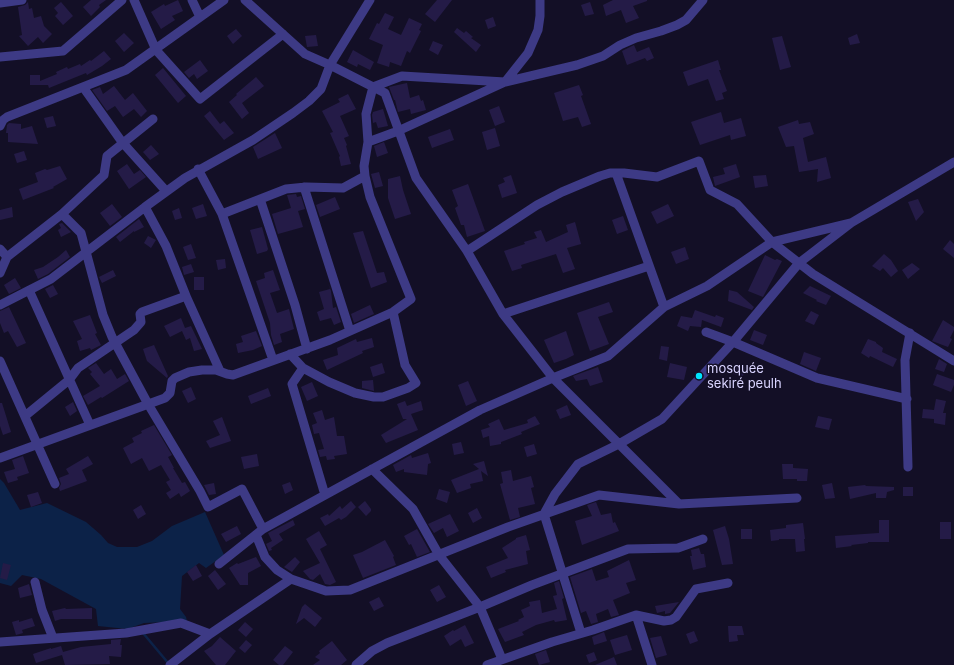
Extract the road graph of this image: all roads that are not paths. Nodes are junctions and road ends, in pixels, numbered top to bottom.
1 (22, 0) edge
2 (122, 0) edge
3 (134, 0) edge
4 (192, 0) edge
5 (224, 0) edge
6 (245, 0) edge
7 (370, 0) edge
8 (540, 0) edge
9 (703, 0) edge
10 (0, 3) edge
11 (200, 17) junction
12 (283, 34) junction
13 (156, 50) junction
14 (0, 57) edge
15 (330, 65) junction
16 (505, 82) junction
17 (83, 87) junction
18 (373, 87) junction
19 (153, 119) dead end
20 (0, 126) edge
21 (398, 131) junction
22 (122, 142) junction
23 (368, 142) junction
24 (954, 162) edge
25 (198, 169) junction
26 (616, 173) junction
27 (365, 176) junction
28 (304, 187) junction
29 (166, 191) junction
30 (260, 199) junction
31 (144, 207) junction
32 (62, 214) junction
33 (222, 214) junction
34 (852, 223) junction
35 (772, 242) junction
36 (0, 249) edge
37 (467, 251) junction
38 (86, 253) junction
39 (7, 257) junction
40 (799, 263) junction
41 (649, 266) junction
42 (0, 273) edge
43 (28, 290) junction
44 (186, 296) junction
45 (0, 305) edge
46 (664, 307) junction
47 (393, 312) junction
48 (504, 314) junction
49 (350, 331) junction
50 (706, 332) dead end
51 (910, 333) junction
52 (733, 342) junction
53 (115, 343) junction
54 (307, 348) junction
55 (290, 354) junction
56 (273, 360) junction
57 (954, 360) edge
58 (0, 361) edge
59 (303, 368) junction
60 (220, 371) junction
61 (553, 378) junction
62 (69, 380) junction
63 (907, 399) junction
64 (148, 404) junction
65 (25, 416) junction
66 (90, 425) junction
67 (38, 444) junction
68 (619, 444) junction
69 (0, 458) edge
70 (908, 467) dead end
71 (372, 469) junction
72 (55, 484) dead end
73 (325, 495) junction
74 (797, 498) dead end
75 (679, 504) junction
76 (544, 514) junction
77 (259, 532) junction
78 (703, 539) dead end
79 (440, 555) junction
80 (219, 564) dead end
81 (563, 574) junction
82 (292, 579) junction
83 (35, 582) dead end
84 (728, 583) dead end
85 (480, 607) junction
86 (636, 615) junction
87 (582, 633) junction
88 (210, 634) junction
89 (53, 638) junction
90 (0, 642) edge
91 (508, 661) edge
92 (170, 665) edge
93 (356, 665) edge
94 (487, 665) edge
95 (652, 665) edge

1 - 10 street
2 - 14 street
3 - 13 street
4 - 11 street
5 - 11 street
6 - 12 street
7 - 15 street
8 - 16 street
9 - 16 street
11 - 13 street
12 - 13 street
12 - 15 street
13 - 17 street
15 - 18 street
15 - 25 street
16 - 18 street
16 - 21 street
17 - 20 street
17 - 22 street
18 - 21 street
18 - 23 street
19 - 22 street
21 - 23 street
21 - 37 street
22 - 29 street
22 - 32 street
23 - 27 street
24 - 34 street
25 - 29 street
25 - 33 street
26 - 35 street
26 - 37 street
26 - 41 street
27 - 28 street
27 - 47 street
28 - 30 street
28 - 49 street
29 - 31 street
30 - 33 street
30 - 54 street
31 - 38 street
31 - 44 street
32 - 38 street
32 - 39 street
33 - 56 street
34 - 35 street
34 - 40 street
35 - 40 street
35 - 46 street
36 - 39 street
37 - 48 street
38 - 43 street
38 - 53 street
39 - 42 street
40 - 51 street
40 - 52 street
41 - 46 street
41 - 48 street
43 - 45 street
43 - 62 street
44 - 53 street
44 - 60 street
46 - 61 street
47 - 49 street
47 - 59 street
48 - 61 street
49 - 54 street
50 - 52 street
51 - 57 street
51 - 63 street
52 - 63 street
52 - 68 street
53 - 62 street
53 - 64 street
54 - 55 street
55 - 56 street
55 - 59 street
56 - 60 street
58 - 65 street
59 - 73 street
60 - 64 street
61 - 68 street
61 - 71 street
62 - 65 street
62 - 66 street
63 - 70 street
64 - 66 street
64 - 77 street
65 - 67 street
66 - 67 street
67 - 69 street
67 - 72 street
68 - 75 street
68 - 76 street
71 - 73 street
71 - 79 street
73 - 77 street
74 - 75 street
75 - 76 street
76 - 79 street
76 - 81 street
77 - 80 street
77 - 82 street
78 - 81 street
79 - 82 street
79 - 85 street
81 - 85 street
81 - 87 street
82 - 88 street
83 - 89 street
84 - 86 street
85 - 91 street
85 - 93 street
86 - 87 street
86 - 95 street
87 - 91 street
88 - 89 street
88 - 92 street
89 - 90 street
91 - 94 street

